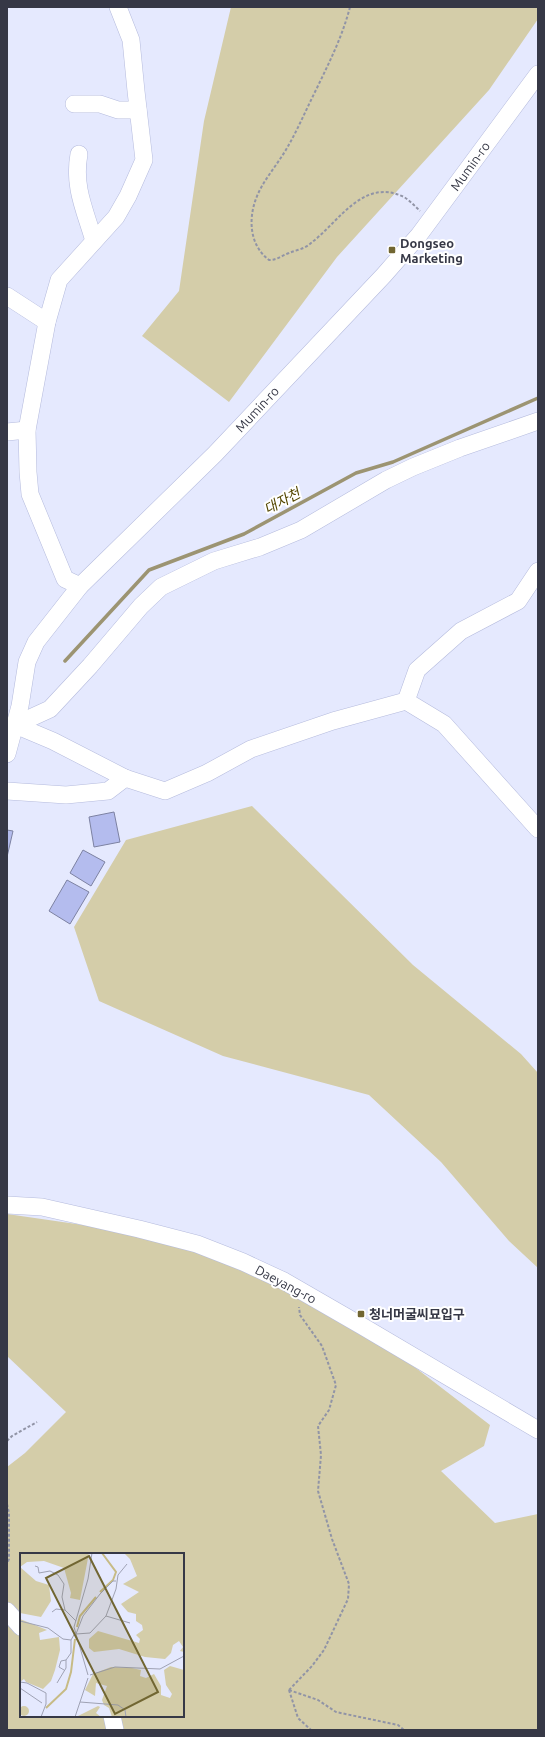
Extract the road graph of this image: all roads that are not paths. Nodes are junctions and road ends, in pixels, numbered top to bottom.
1 (118, 7) edge
2 (538, 74) edge
3 (74, 104) dead end
4 (138, 110) junction
5 (79, 154) dead end
6 (94, 241) junction
7 (7, 296) edge
8 (47, 322) junction
9 (538, 421) edge
10 (27, 430) junction
11 (7, 432) edge
12 (538, 571) edge
13 (80, 586) junction
14 (406, 701) junction
15 (14, 714) edge
16 (7, 754) edge
17 (125, 778) junction
18 (7, 791) edge
19 (538, 829) edge
20 (7, 1205) edge
21 (538, 1430) edge
22 (7, 1611) edge
23 (20, 1626) edge
24 (112, 1717) edge
25 (116, 1730) edge

1 - 4 street
2 - 13 street, Mumin-ro
3 - 4 street
4 - 6 street
5 - 6 street
6 - 8 street
7 - 8 street
8 - 10 street
9 - 15 street
10 - 11 street
10 - 13 street
12 - 14 street
13 - 15 street, Mumin-ro
14 - 17 street
14 - 19 street
15 - 16 street, Mumin-ro
15 - 17 street
17 - 18 street
20 - 21 street, Daeyang-ro
22 - 23 street
24 - 25 street

